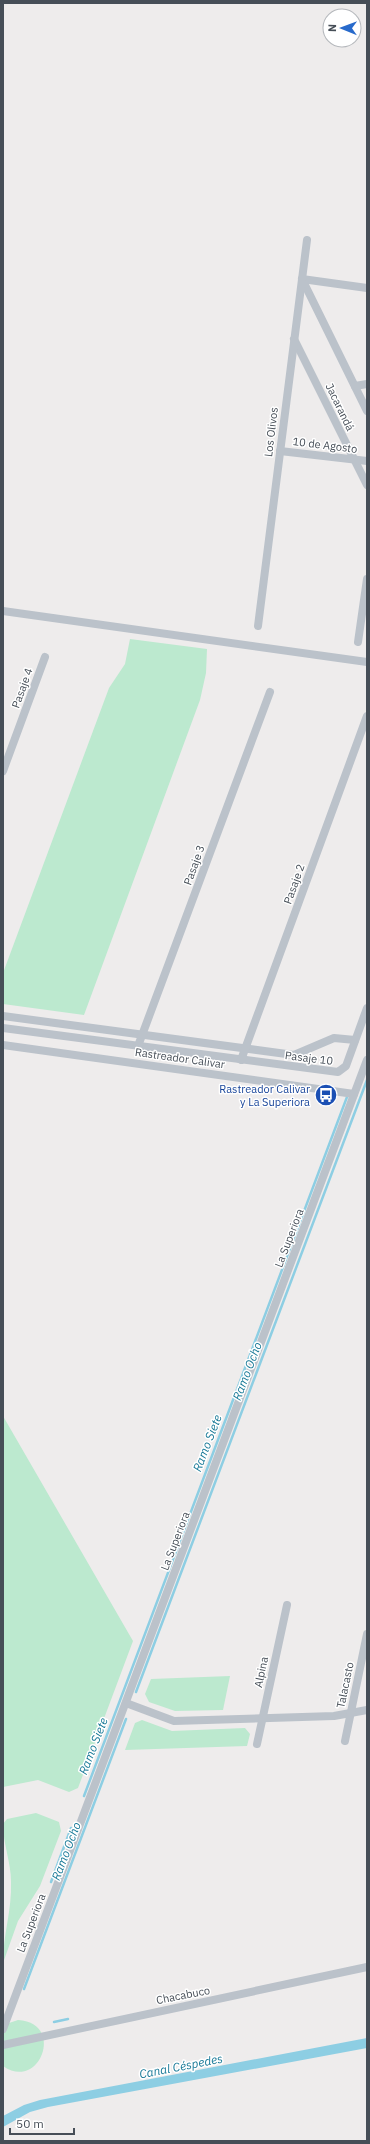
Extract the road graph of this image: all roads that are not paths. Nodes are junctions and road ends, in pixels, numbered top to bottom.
1 (307, 240) dead end
2 (302, 279) junction
3 (367, 288) edge
4 (294, 338) junction
5 (367, 384) edge
6 (355, 386) junction
7 (367, 411) edge
8 (280, 451) junction
9 (354, 460) junction
10 (367, 461) edge
11 (367, 485) edge
12 (367, 579) edge
13 (366, 594) edge
14 (3, 611) edge
15 (258, 626) dead end
16 (358, 642) dead end
17 (45, 657) dead end
18 (367, 662) edge
19 (270, 692) dead end
20 (367, 716) edge
21 (3, 771) edge
22 (367, 1008) edge
23 (3, 1016) edge
24 (3, 1028) edge
25 (142, 1034) junction
26 (355, 1040) junction
27 (3, 1045) edge
28 (138, 1046) junction
29 (244, 1049) junction
30 (241, 1060) junction
31 (367, 1060) edge
32 (354, 1094) junction
33 (287, 1605) dead end
34 (367, 1634) edge
35 (126, 1703) junction
36 (367, 1710) edge
37 (350, 1713) junction
38 (263, 1718) junction
39 (345, 1741) dead end
40 (257, 1744) dead end
41 (367, 1967) edge
42 (3, 2029) edge
43 (3, 2045) edge

1 - 2 street, Los Olivos
2 - 3 street
2 - 4 street, Los Olivos
2 - 6 street, Jacarandá
4 - 8 street, Los Olivos
4 - 9 street, Jacarandá
5 - 6 street
6 - 7 street, Jacarandá
8 - 9 street, 10 de Agosto
8 - 15 street, Los Olivos
9 - 10 street, 10 de Agosto
9 - 11 street, Jacarandá
12 - 13 street
13 - 16 street
14 - 18 street
17 - 21 street, Pasaje 4
19 - 25 street, Pasaje 3
20 - 29 street, Pasaje 2
22 - 26 street
23 - 25 street, Pasaje 10
24 - 28 street, Pasaje 10
25 - 28 street, Pasaje 3
25 - 29 street, Pasaje 10
26 - 29 street, Pasaje 10
26 - 30 street, Pasaje 10
27 - 32 street, Rastreador Calivar
28 - 30 street, Pasaje 10
29 - 30 street, Pasaje 2
31 - 32 street, La Superiora
32 - 35 street, La Superiora
33 - 38 street, Alpina
34 - 37 street, Talacasto
35 - 38 street
35 - 42 street, La Superiora
36 - 37 street
37 - 38 street
37 - 39 street, Talacasto
38 - 40 street, Alpina
41 - 43 street, Chacabuco

